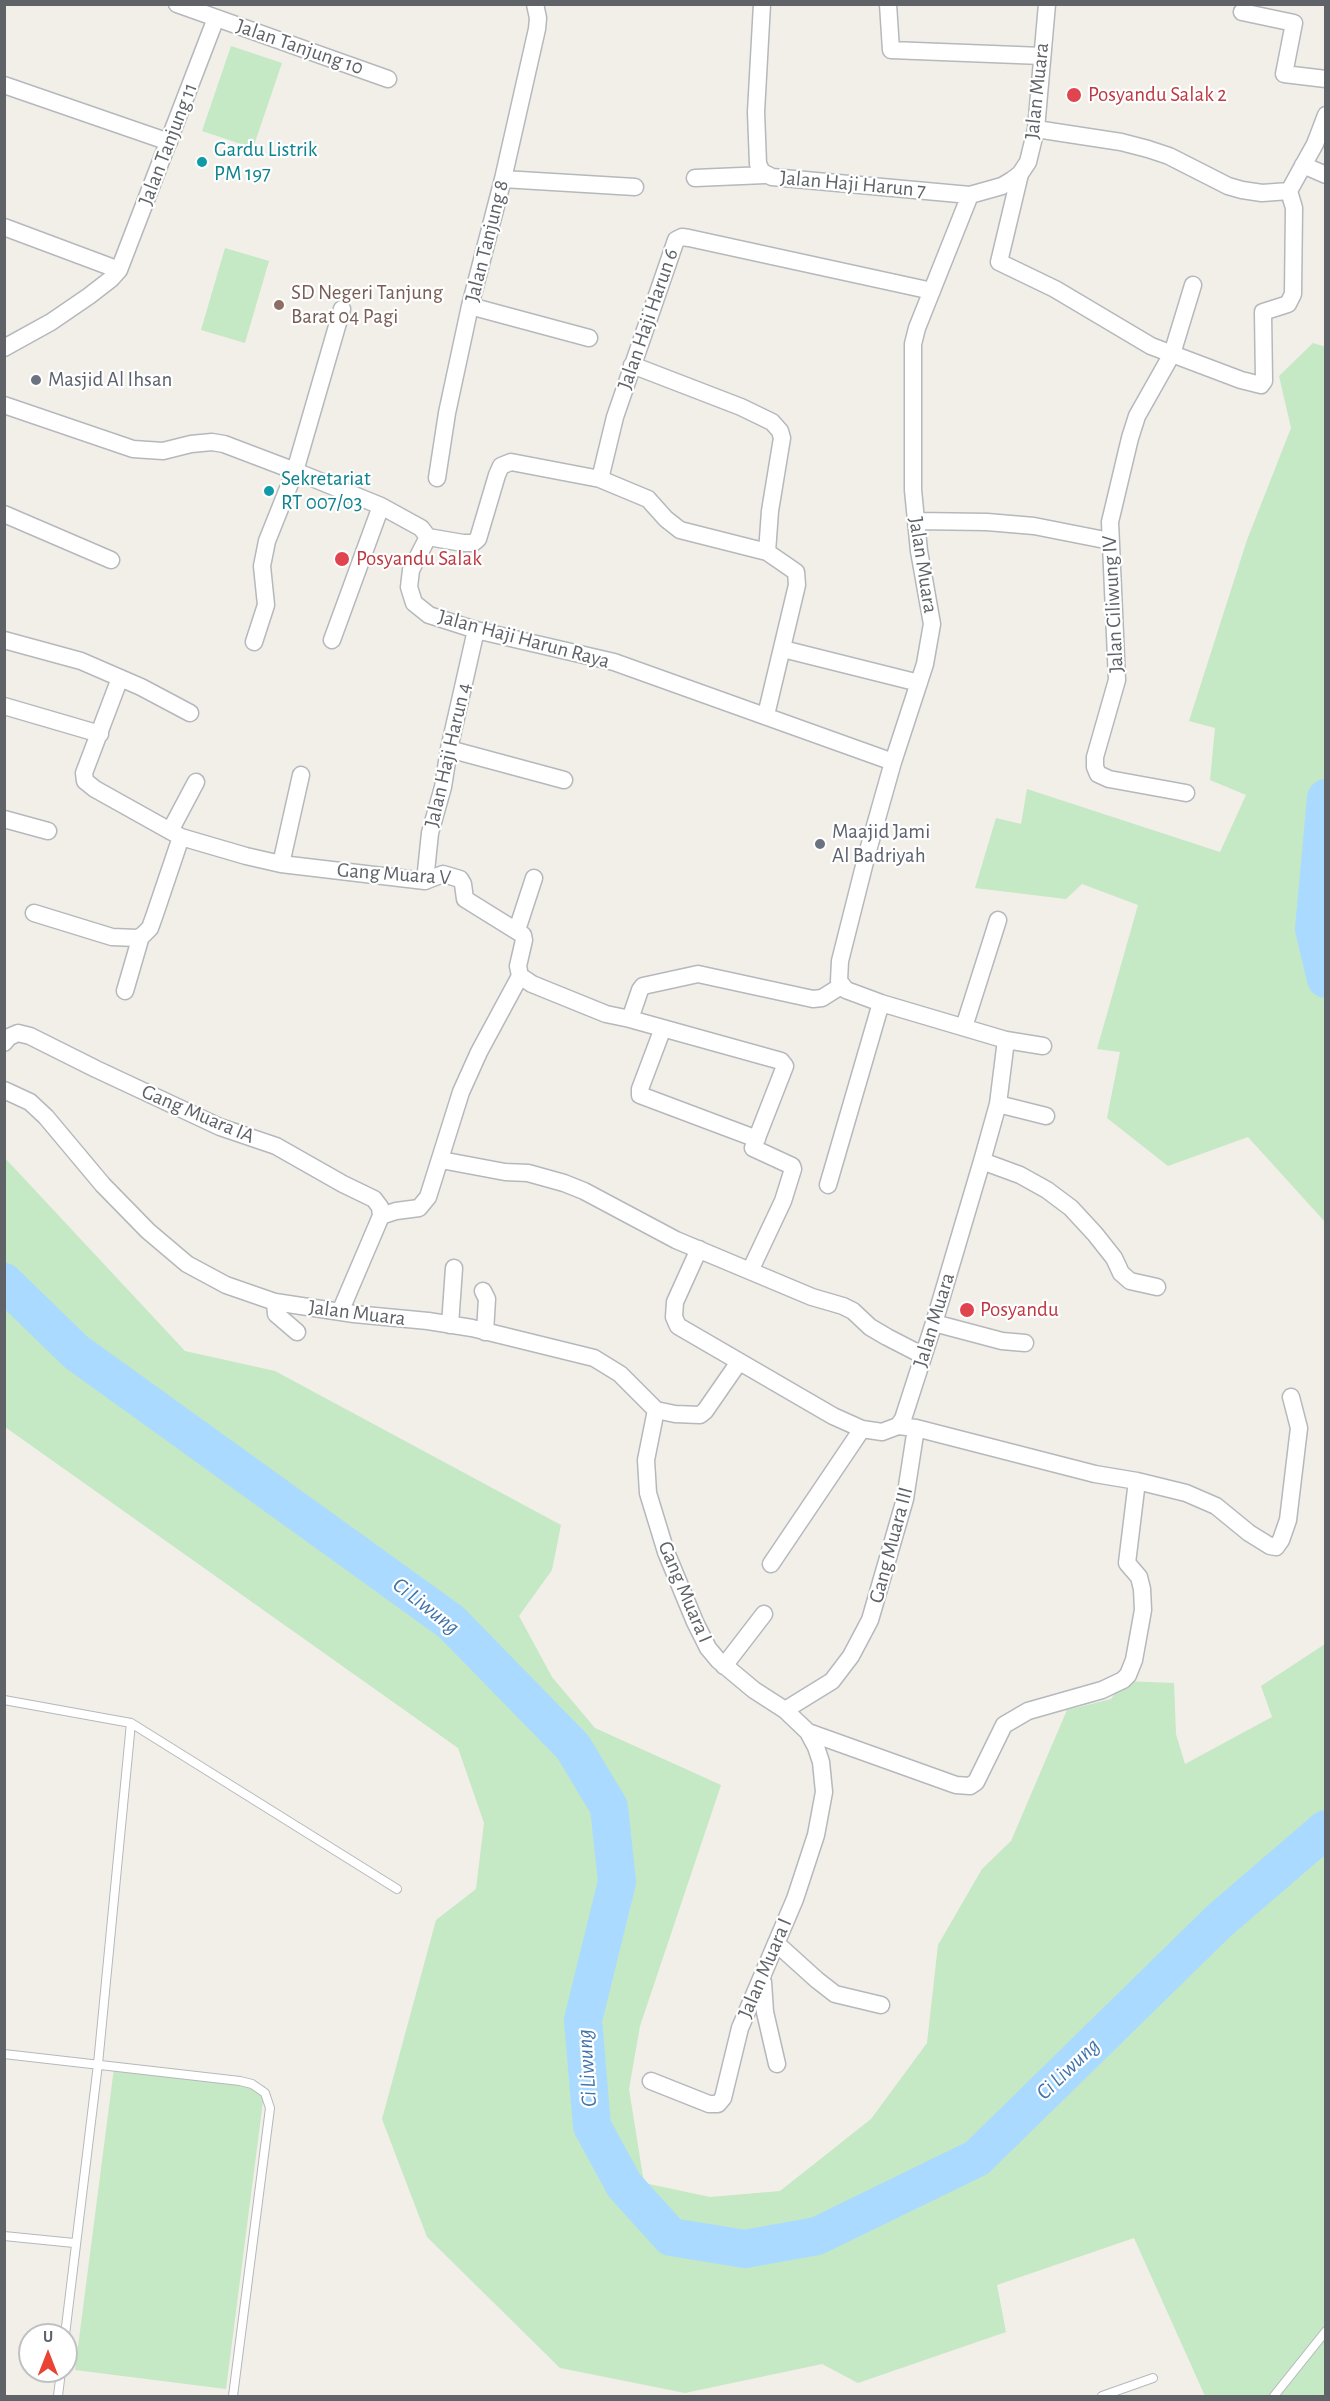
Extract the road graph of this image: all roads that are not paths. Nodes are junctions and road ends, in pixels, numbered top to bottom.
1 (177, 4) edge
2 (535, 4) edge
3 (762, 4) edge
4 (888, 4) edge
5 (1047, 4) edge
6 (1242, 12) dead end
7 (216, 18) junction
8 (1042, 56) junction
9 (388, 79) dead end
10 (1326, 79) edge
11 (4, 85) edge
12 (1326, 115) edge
13 (1035, 129) junction
14 (169, 142) junction
15 (1303, 165) junction
16 (1020, 174) junction
17 (765, 175) junction
18 (1326, 175) edge
19 (695, 178) dead end
20 (503, 179) junction
21 (634, 187) dead end
22 (1289, 190) junction
23 (970, 195) junction
24 (4, 227) edge
25 (118, 270) junction
26 (1193, 285) dead end
27 (932, 291) junction
28 (470, 306) junction
29 (342, 309) dead end
30 (589, 338) dead end
31 (4, 348) edge
32 (1172, 354) junction
33 (632, 365) junction
34 (4, 405) edge
35 (295, 471) junction
36 (437, 478) dead end
37 (600, 479) junction
38 (381, 506) junction
39 (4, 514) edge
40 (916, 521) junction
41 (428, 537) junction
42 (1110, 541) junction
43 (767, 552) junction
44 (111, 560) dead end
45 (476, 630) junction
46 (4, 640) edge
47 (332, 640) dead end
48 (255, 642) dead end
49 (783, 649) junction
50 (120, 678) junction
51 (919, 683) junction
52 (4, 706) edge
53 (190, 713) dead end
54 (766, 715) junction
55 (100, 734) junction
56 (449, 749) junction
57 (893, 762) junction
58 (301, 775) dead end
59 (564, 780) dead end
60 (196, 782) dead end
61 (1186, 793) dead end
62 (4, 819) edge
63 (48, 831) dead end
64 (175, 834) junction
65 (280, 864) junction
66 (534, 878) dead end
67 (424, 881) junction
68 (34, 914) dead end
69 (998, 920) dead end
70 (517, 930) junction
71 (141, 936) junction
72 (520, 976) junction
73 (841, 986) junction
74 (125, 991) dead end
75 (881, 1004) junction
76 (630, 1019) junction
77 (963, 1027) junction
78 (663, 1028) junction
79 (1006, 1040) junction
80 (4, 1043) edge
81 (1043, 1046) dead end
82 (4, 1089) edge
83 (998, 1104) junction
84 (1046, 1116) dead end
85 (757, 1139) junction
86 (441, 1160) junction
87 (982, 1161) junction
88 (828, 1185) dead end
89 (381, 1216) junction
90 (699, 1249) junction
91 (454, 1268) dead end
92 (750, 1271) junction
93 (1157, 1287) dead end
94 (483, 1290) dead end
95 (275, 1302) junction
96 (340, 1312) junction
97 (934, 1323) junction
98 (450, 1325) junction
99 (297, 1332) dead end
100 (485, 1332) junction
101 (1025, 1343) dead end
102 (922, 1355) junction
103 (739, 1362) junction
104 (1291, 1397) dead end
105 (656, 1410) junction
106 (898, 1426) junction
107 (916, 1428) junction
108 (862, 1429) junction
109 (1137, 1481) junction
110 (771, 1564) dead end
111 (764, 1614) dead end
112 (724, 1665) junction
113 (4, 1700) edge
114 (785, 1710) junction
115 (131, 1723) junction
116 (808, 1732) junction
117 (821, 1762) joint
118 (397, 1889) dead end
119 (776, 1943) junction
120 (764, 1972) junction
121 (881, 2006) dead end
122 (4, 2054) edge
123 (98, 2064) junction
124 (777, 2064) dead end
125 (651, 2081) dead end
126 (4, 2236) edge
127 (74, 2243) junction
128 (65, 2323) edge
129 (1326, 2331) edge
130 (1153, 2378) dead end
131 (233, 2397) edge
132 (1102, 2397) edge
133 (1274, 2397) edge

1 - 7 street, Jalan Tanjung 10
2 - 20 street, Jalan Tanjung 8
3 - 17 street, Jalan Haji Harun 7
4 - 8 street
5 - 8 street, Jalan Muara
6 - 10 street
7 - 9 street, Jalan Tanjung 10
7 - 14 street, Jalan Tanjung 11
8 - 13 street, Jalan Muara
11 - 14 street
12 - 15 street
13 - 16 street, Jalan Muara
13 - 22 street
14 - 25 street, Jalan Tanjung 11
15 - 18 street
15 - 22 street
16 - 23 street
16 - 32 street, Jalan Muara
17 - 19 street
17 - 23 street, Jalan Haji Harun 7
20 - 21 street
20 - 28 street, Jalan Tanjung 8
22 - 32 street
23 - 27 street, Jalan Muara
24 - 25 street
25 - 31 street
26 - 32 street, Jalan Ciliwung IV
27 - 33 street, Jalan Haji Harun 6
27 - 40 street, Jalan Muara
28 - 30 street
28 - 36 street, Jalan Tanjung 8
29 - 35 street
32 - 42 street, Jalan Ciliwung IV
33 - 37 street, Jalan Haji Harun 6
33 - 43 street
34 - 35 street
35 - 38 street
35 - 48 street
37 - 41 street
37 - 43 street
38 - 41 street
38 - 47 street
39 - 44 street
40 - 42 street
40 - 51 street, Jalan Muara
41 - 45 street, Jalan Haji Harun Raya
42 - 61 street, Jalan Ciliwung IV
43 - 49 street
45 - 54 street, Jalan Haji Harun Raya
45 - 56 street, Jalan Haji Harun 4
46 - 50 street
49 - 51 street
49 - 54 street
50 - 53 street
50 - 55 street, Gang Muara V
51 - 57 street, Jalan Muara
52 - 55 street
54 - 57 street, Jalan Haji Harun Raya
55 - 64 street, Gang Muara V
56 - 59 street
56 - 67 street, Jalan Haji Harun 4
57 - 73 street, Jalan Muara
58 - 65 street
60 - 64 street
62 - 63 street
64 - 65 street, Gang Muara V
64 - 71 street
65 - 67 street, Gang Muara V
66 - 70 street
67 - 70 street, Gang Muara V
68 - 71 street
69 - 77 street
70 - 72 street
71 - 74 street
72 - 76 street
72 - 86 street
73 - 75 street
73 - 76 street
75 - 77 street
75 - 88 street
76 - 78 street
77 - 79 street
78 - 85 street
78 - 85 street
79 - 81 street
79 - 83 street, Jalan Muara
80 - 89 street, Gang Muara IA
82 - 95 street, Jalan Muara
83 - 84 street
83 - 87 street, Jalan Muara
85 - 92 street
86 - 89 street
86 - 90 street
87 - 93 street
87 - 97 street, Jalan Muara
89 - 96 street
90 - 92 street
90 - 103 street
91 - 98 street
92 - 102 street
94 - 100 street
95 - 96 street, Jalan Muara
95 - 99 street
96 - 98 street, Jalan Muara
97 - 101 street
97 - 102 street, Jalan Muara
98 - 100 street, Jalan Muara
100 - 105 street, Jalan Muara
102 - 106 street, Jalan Muara
103 - 105 street
103 - 108 street
104 - 109 street
105 - 112 street, Gang Muara I
106 - 107 street
106 - 108 street
107 - 109 street
107 - 114 street, Gang Muara III
108 - 110 street
109 - 116 street
111 - 112 street
112 - 114 street, Gang Muara I
113 - 115 lane
114 - 116 street, Gang Muara I
115 - 118 lane
115 - 123 lane
116 - 117 street, Gang Muara I
117 - 119 street, Jalan Muara I
119 - 120 street, Jalan Muara I
119 - 121 street
120 - 124 street
120 - 125 street, Jalan Muara I
122 - 123 lane
123 - 127 lane
123 - 131 lane
126 - 127 lane
127 - 128 lane
129 - 133 lane
130 - 132 lane

